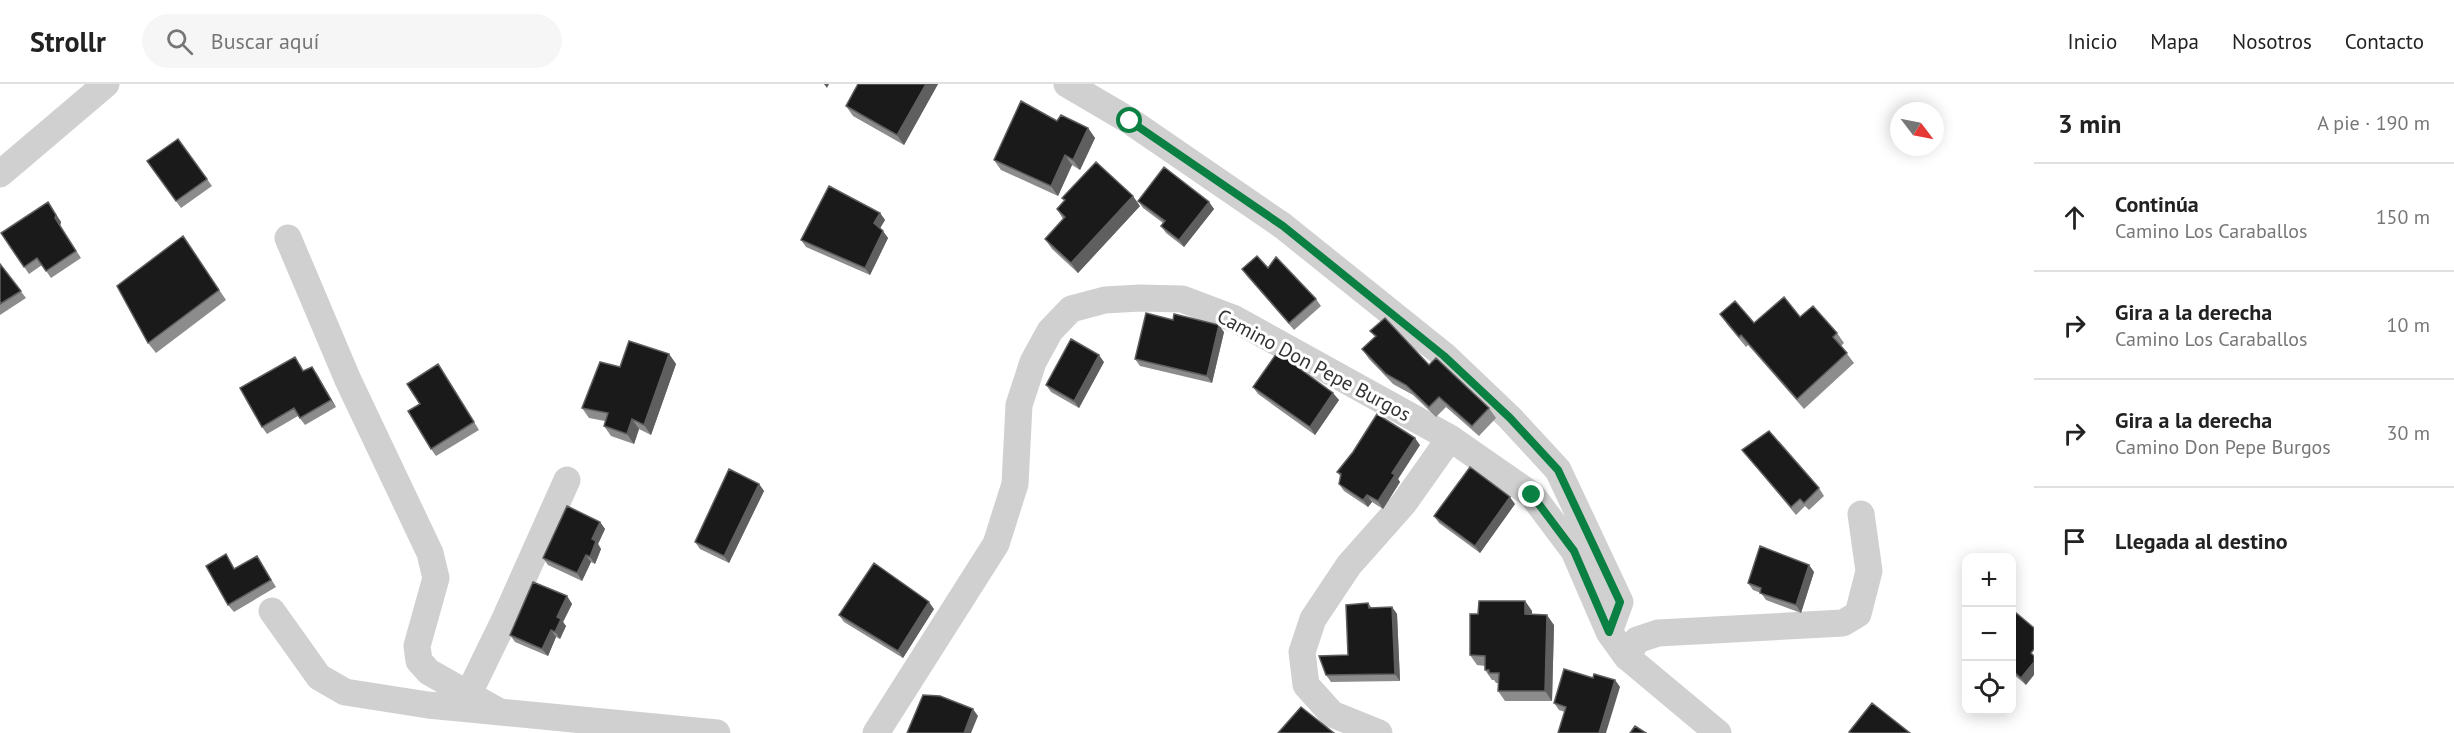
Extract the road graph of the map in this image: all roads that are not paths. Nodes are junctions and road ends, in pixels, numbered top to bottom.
1 (106, 84) edge
2 (1067, 84) edge
3 (0, 174) edge
4 (288, 238) dead end
5 (1450, 438) junction
6 (567, 480) dead end
7 (1861, 514) dead end
8 (272, 611) dead end
9 (1609, 632) junction
10 (1627, 657) junction
11 (468, 695) junction
12 (498, 711) junction
13 (717, 733) edge
14 (876, 733) edge
15 (1379, 733) edge
16 (1718, 733) edge

1 - 3 street
2 - 9 street
4 - 11 street
5 - 9 street, Camino Don Pepe Burgos
5 - 14 street, Camino Don Pepe Burgos
5 - 15 street
6 - 11 street
7 - 10 street
8 - 12 street
9 - 10 street, Camino Don Pepe Burgos
10 - 16 street, Camino Don Pepe Burgos
11 - 12 street
12 - 13 street

